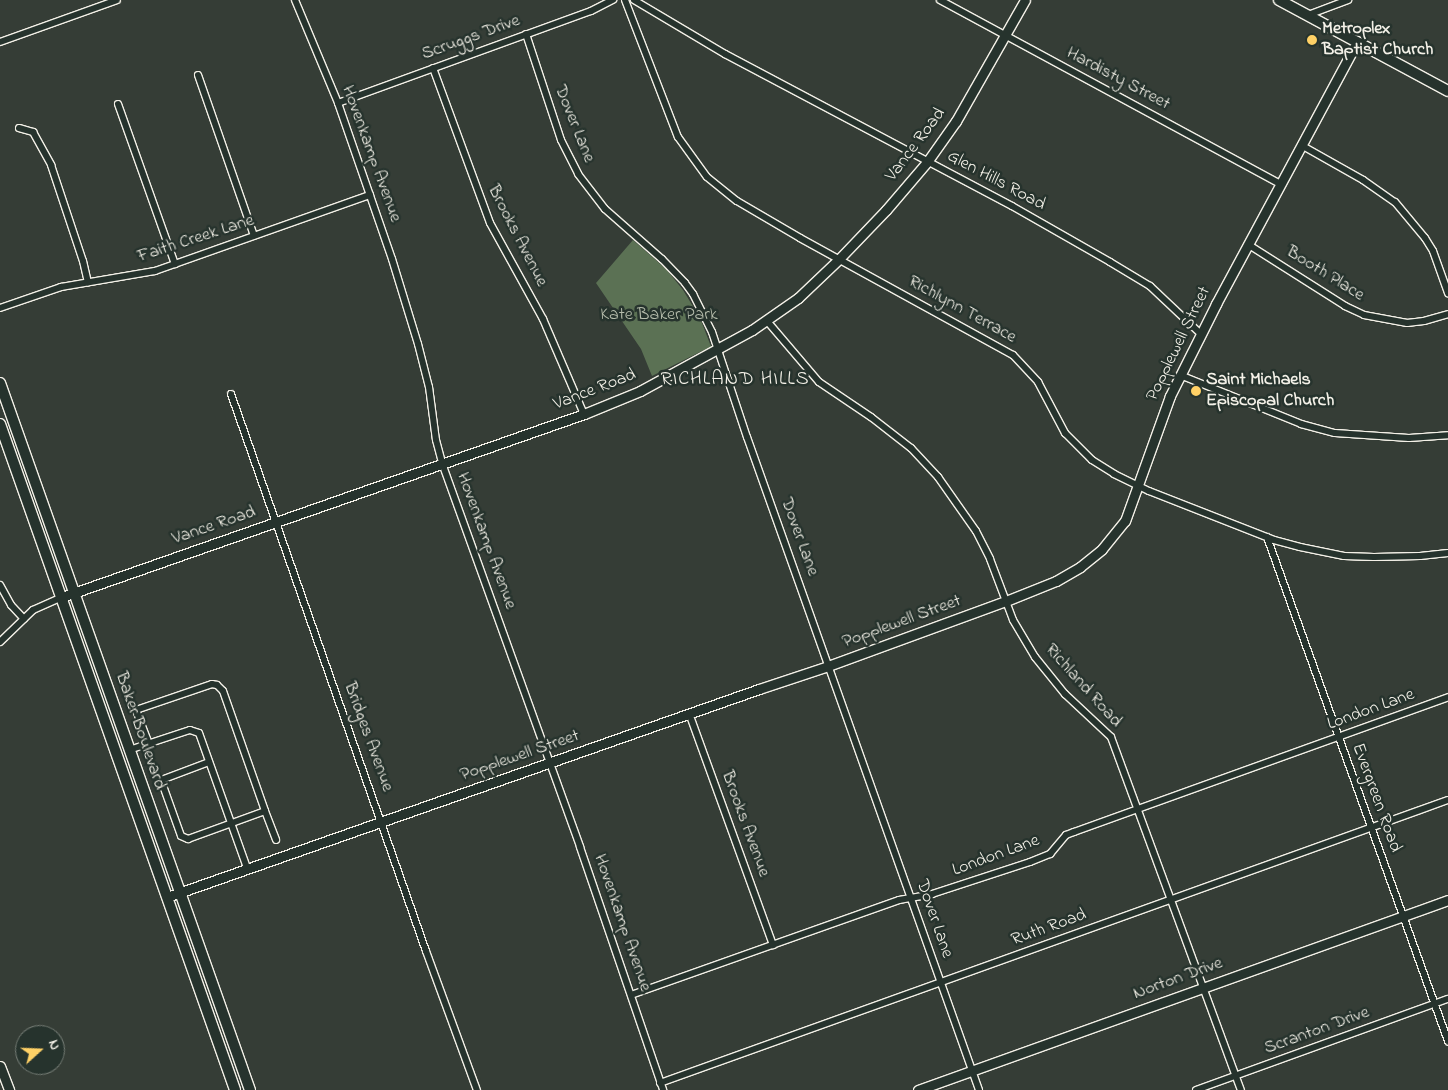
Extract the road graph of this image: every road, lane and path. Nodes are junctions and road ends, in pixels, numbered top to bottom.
1 (117, 0) edge
2 (295, 0) edge
3 (613, 0) edge
4 (624, 0) edge
5 (634, 0) edge
6 (940, 0) edge
7 (1025, 0) edge
8 (1280, 0) edge
9 (1348, 0) edge
10 (1308, 15) junction
11 (526, 34) junction
12 (1006, 35) junction
13 (0, 42) edge
14 (1357, 42) junction
15 (433, 68) junction
16 (198, 75) dead end
17 (1448, 91) edge
18 (338, 103) junction
19 (118, 104) dead end
20 (19, 128) dead end
21 (1301, 145) junction
22 (927, 162) junction
23 (1281, 184) junction
24 (370, 196) junction
25 (254, 236) junction
26 (1249, 245) junction
27 (839, 258) junction
28 (175, 264) junction
29 (88, 282) junction
30 (1448, 294) edge
31 (0, 308) edge
32 (1448, 314) edge
33 (767, 321) junction
34 (1201, 334) junction
35 (718, 350) junction
36 (1180, 375) junction
37 (0, 383) edge
38 (231, 394) dead end
39 (584, 414) junction
40 (0, 424) edge
41 (1448, 435) edge
42 (442, 464) junction
43 (1137, 486) junction
44 (276, 521) junction
45 (1267, 537) junction
46 (1448, 553) edge
47 (0, 585) edge
48 (74, 593) junction
49 (62, 597) junction
50 (1006, 601) junction
51 (24, 619) junction
52 (0, 642) edge
53 (828, 666) junction
54 (1448, 698) edge
55 (689, 713) junction
56 (1338, 737) junction
57 (149, 744) junction
58 (129, 750) junction
59 (209, 762) junction
60 (550, 763) junction
61 (1448, 800) edge
62 (1138, 809) junction
63 (265, 811) junction
64 (382, 821) junction
65 (231, 823) junction
66 (1371, 828) junction
67 (276, 840) dead end
68 (247, 868) junction
69 (179, 892) junction
70 (167, 897) junction
71 (911, 898) junction
72 (1170, 900) junction
73 (1448, 900) edge
74 (1403, 916) junction
75 (773, 945) junction
76 (941, 983) junction
77 (1203, 987) junction
78 (630, 995) junction
79 (1448, 999) edge
80 (1435, 1004) junction
81 (1448, 1041) edge
82 (0, 1066) edge
83 (972, 1070) junction
84 (1236, 1076) junction
85 (662, 1087) edge
86 (9, 1090) edge
87 (235, 1090) edge
88 (250, 1090) edge
89 (477, 1090) edge
90 (918, 1090) edge
91 (979, 1090) edge
92 (1196, 1090) edge
93 (1240, 1090) edge

1 - 13 street
2 - 18 street, Hovenkamp Avenue
3 - 11 street, Scruggs Drive
4 - 27 street, Richlynn Terrace
5 - 22 street, Glen Hills Road
6 - 12 street, Hardisty Street
7 - 12 street, Vance Road
8 - 10 main road
9 - 10 street
10 - 14 main road
11 - 15 street, Scruggs Drive
11 - 35 street, Dover Lane
12 - 22 street, Vance Road
12 - 23 street, Hardisty Street
14 - 17 main road
14 - 21 street, Popplewell Street
15 - 18 street, Scruggs Drive
15 - 39 street, Brooks Avenue
16 - 25 street
18 - 24 street, Hovenkamp Avenue
19 - 28 street
20 - 29 street
21 - 23 street, Popplewell Street
21 - 30 street
22 - 27 street, Vance Road
22 - 34 street, Glen Hills Road
23 - 26 street, Popplewell Street
24 - 25 street, Faith Creek Lane
24 - 42 street, Hovenkamp Avenue
25 - 28 street, Faith Creek Lane
26 - 32 street, Booth Place
26 - 34 street, Popplewell Street
27 - 33 street, Vance Road
27 - 43 street, Richlynn Terrace
28 - 29 street, Faith Creek Lane
29 - 31 street, Faith Creek Lane
33 - 35 street, Vance Road
33 - 50 street, Richland Road
34 - 36 street, Popplewell Street
35 - 39 street, Vance Road
35 - 53 street, Dover Lane
36 - 41 street
36 - 43 street, Popplewell Street
37 - 48 main road, Baker Boulevard
38 - 44 street, Bridges Avenue
39 - 42 street, Vance Road
40 - 49 main road, Baker Boulevard
42 - 44 street, Vance Road
42 - 60 street, Hovenkamp Avenue
43 - 45 street, Richlynn Terrace
43 - 50 street, Popplewell Street
44 - 48 street, Vance Road
44 - 64 street, Bridges Avenue
45 - 46 street, Richlynn Terrace
45 - 56 street, Evergreen Road
47 - 51 street
48 - 49 street, Vance Road
48 - 58 main road, Baker Boulevard
49 - 51 street
49 - 70 main road, Baker Boulevard
50 - 53 street, Popplewell Street
50 - 62 street, Richland Road
51 - 52 street
53 - 55 street, Popplewell Street
53 - 71 street, Dover Lane
54 - 56 street, London Lane
55 - 60 street, Popplewell Street
55 - 75 street, Brooks Avenue
56 - 62 street, London Lane
56 - 66 street, Evergreen Road
57 - 58 street
57 - 59 street
57 - 63 street
58 - 69 main road, Baker Boulevard
59 - 65 street
59 - 65 street
60 - 64 street, Popplewell Street
60 - 78 street, Hovenkamp Avenue
61 - 66 street, Ruth Road
62 - 71 street, London Lane
62 - 72 street, Richland Road
63 - 65 street
63 - 67 street
64 - 68 street, Popplewell Street
64 - 89 street, Bridges Avenue
65 - 68 street
66 - 72 street, Ruth Road
66 - 74 street, Evergreen Road
68 - 69 street, Popplewell Street
69 - 70 street, Popplewell Street
69 - 88 main road, Baker Boulevard
70 - 87 main road, Baker Boulevard
71 - 75 street, London Lane
71 - 76 street, Dover Lane
72 - 76 street, Ruth Road
72 - 77 street, Richland Road
73 - 74 street, Norton Drive
74 - 77 street, Norton Drive
74 - 80 street, Evergreen Road
75 - 78 street, London Lane
76 - 83 street, Dover Lane
76 - 85 street, Ruth Road
77 - 83 street, Norton Drive
77 - 84 street, Richland Road
78 - 85 street, Hovenkamp Avenue
79 - 80 street, Scranton Drive
80 - 81 street, Evergreen Road
80 - 84 street, Scranton Drive
82 - 86 street
83 - 90 street, Norton Drive
83 - 91 street, Dover Lane
84 - 92 street, Scranton Drive
84 - 93 street, Richland Road

